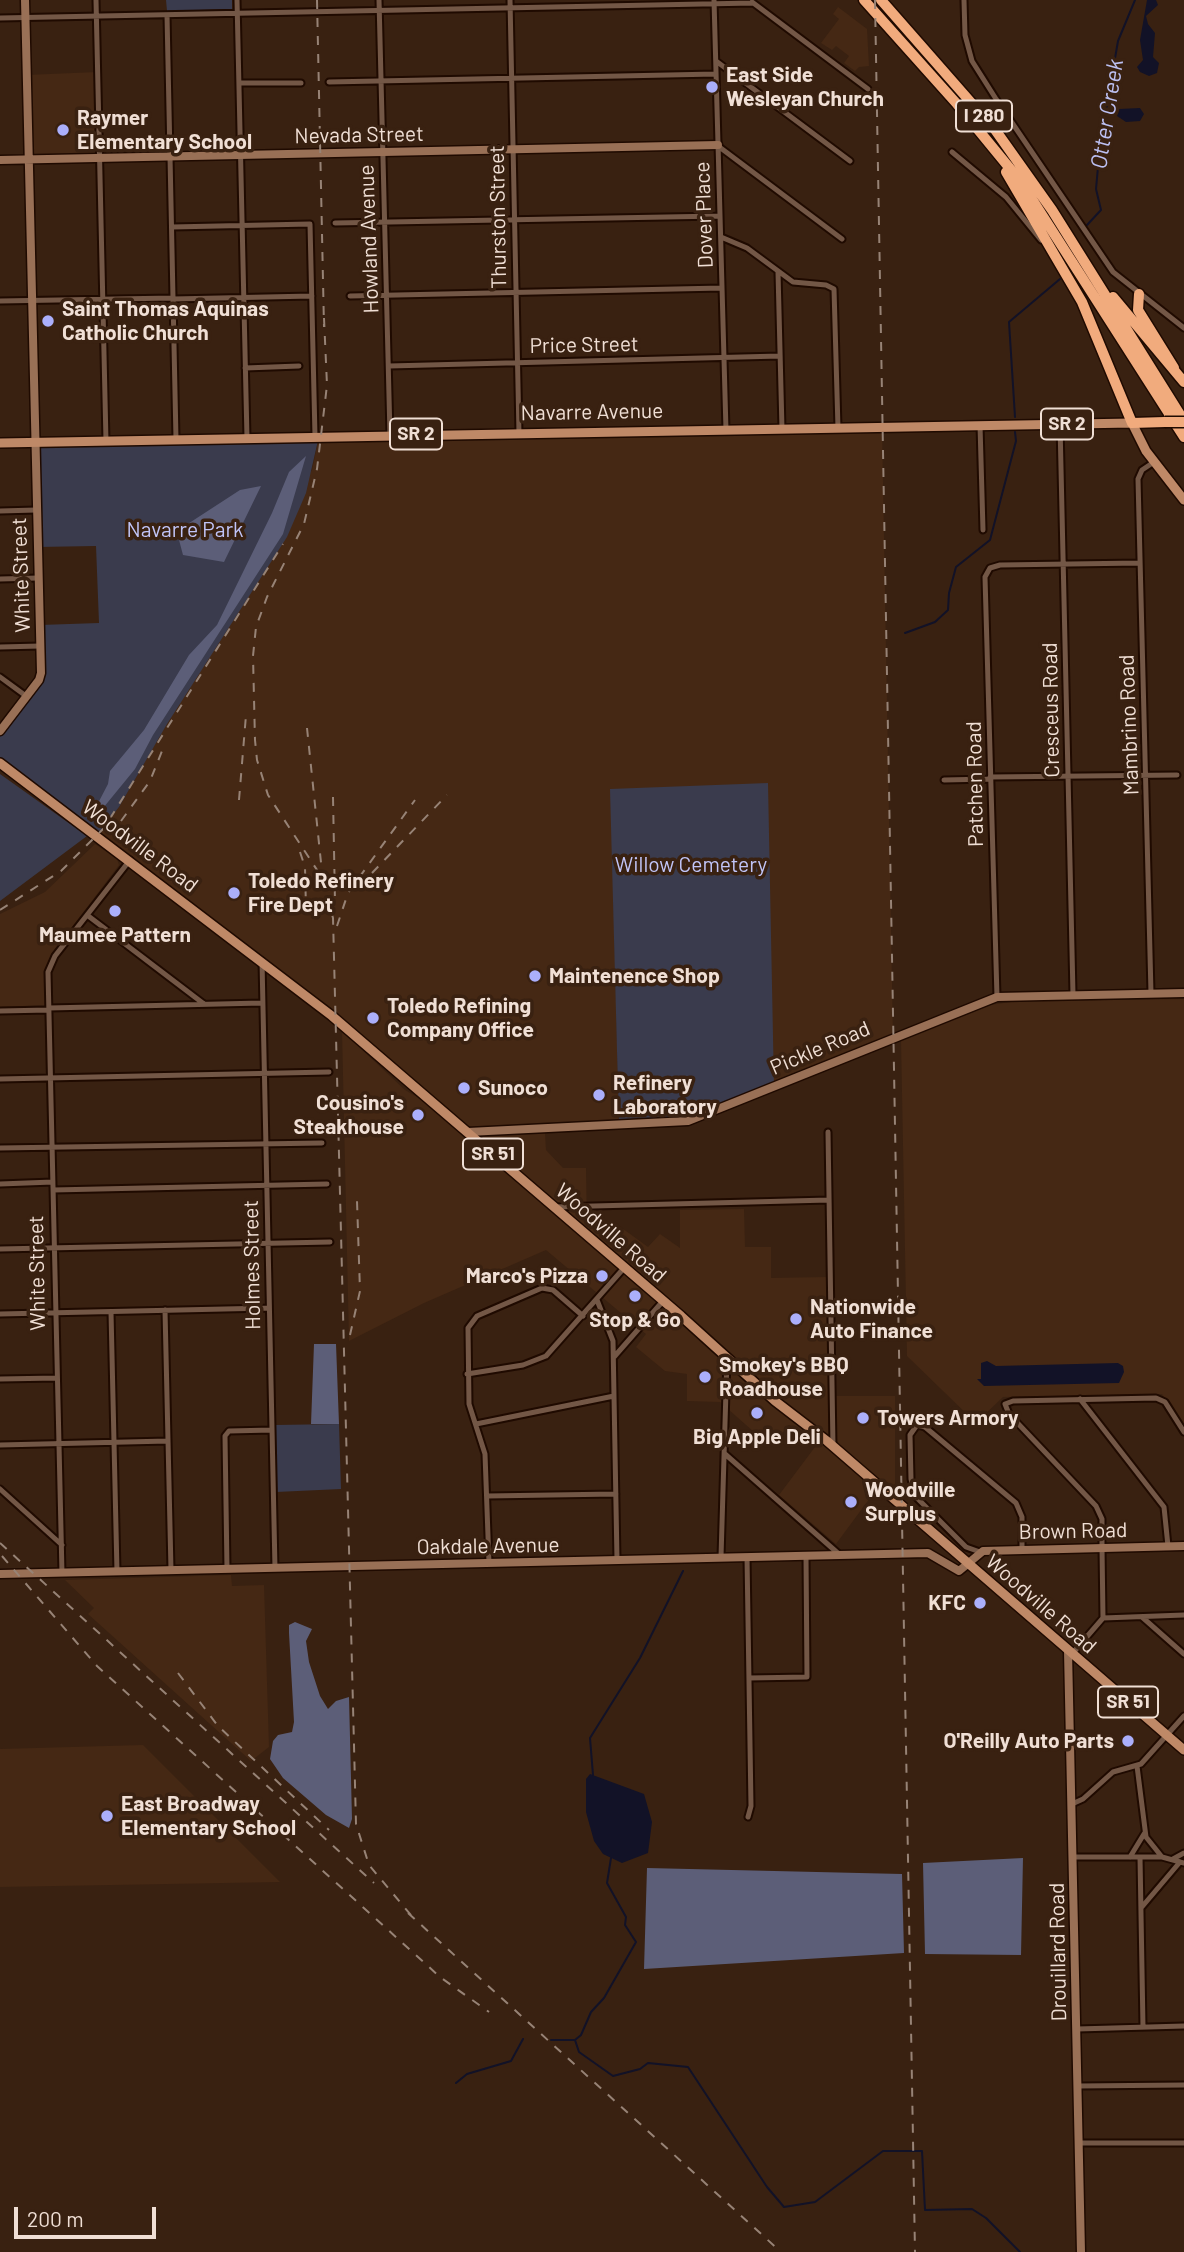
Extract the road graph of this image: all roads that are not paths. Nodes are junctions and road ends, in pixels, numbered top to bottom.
1 (25, 0) edge
2 (96, 0) edge
3 (237, 0) edge
4 (379, 0) edge
5 (510, 0) edge
6 (864, 0) edge
7 (881, 0) edge
8 (964, 0) edge
9 (714, 2) edge
10 (754, 2) edge
11 (510, 8) junction
12 (379, 11) junction
13 (238, 13) junction
14 (167, 15) junction
15 (96, 16) junction
16 (0, 18) edge
17 (25, 18) junction
18 (716, 61) junction
19 (716, 74) junction
20 (511, 79) junction
21 (328, 82) dead end
22 (381, 82) junction
23 (239, 83) junction
24 (302, 83) dead end
25 (868, 89) dead end
26 (957, 104) junction
27 (718, 146) junction
28 (512, 149) junction
29 (383, 152) junction
30 (952, 152) dead end
31 (241, 155) junction
32 (170, 156) junction
33 (99, 158) junction
34 (0, 160) edge
35 (28, 160) junction
36 (850, 161) dead end
37 (720, 216) junction
38 (514, 220) junction
39 (384, 222) junction
40 (335, 223) dead end
41 (242, 226) junction
42 (172, 227) junction
43 (721, 237) junction
44 (842, 239) dead end
45 (1072, 243) junction
46 (778, 272) junction
47 (1067, 276) junction
48 (722, 288) junction
49 (516, 293) junction
50 (1139, 294) junction
51 (386, 295) junction
52 (312, 296) junction
53 (350, 296) dead end
54 (244, 298) junction
55 (102, 299) junction
56 (173, 299) junction
57 (31, 300) junction
58 (0, 301) edge
59 (1184, 328) edge
60 (780, 356) junction
61 (724, 358) junction
62 (518, 363) junction
63 (299, 366) dead end
64 (388, 366) junction
65 (245, 368) junction
66 (1175, 372) junction
67 (1184, 382) edge
68 (1184, 421) edge
69 (1132, 423) junction
70 (1060, 424) junction
71 (981, 425) junction
72 (838, 428) junction
73 (782, 429) junction
74 (726, 430) junction
75 (519, 433) junction
76 (390, 435) junction
77 (315, 436) junction
78 (1184, 437) edge
79 (247, 438) junction
80 (176, 439) junction
81 (106, 441) junction
82 (34, 442) junction
83 (0, 443) edge
84 (1154, 462) junction
85 (1184, 500) edge
86 (36, 510) junction
87 (0, 511) edge
88 (983, 530) dead end
89 (1140, 564) junction
90 (1063, 565) junction
91 (38, 578) junction
92 (0, 579) edge
93 (40, 646) junction
94 (0, 647) edge
95 (0, 677) edge
96 (26, 696) junction
97 (0, 731) edge
98 (0, 763) edge
99 (1177, 775) dead end
100 (1146, 776) junction
101 (1069, 777) junction
102 (990, 778) junction
103 (944, 780) dead end
104 (130, 860) junction
105 (87, 915) junction
106 (262, 961) junction
107 (1151, 993) junction
108 (1184, 993) edge
109 (1073, 994) junction
110 (997, 997) junction
111 (262, 1003) junction
112 (204, 1004) junction
113 (49, 1009) junction
114 (0, 1011) edge
115 (330, 1072) dead end
116 (264, 1073) junction
117 (0, 1079) edge
118 (50, 1079) junction
119 (468, 1132) junction
120 (828, 1132) dead end
121 (322, 1143) dead end
122 (265, 1144) junction
123 (0, 1147) edge
124 (52, 1149) junction
125 (53, 1182) junction
126 (0, 1184) edge
127 (327, 1184) dead end
128 (266, 1186) junction
129 (53, 1190) junction
130 (829, 1200) junction
131 (554, 1208) junction
132 (330, 1241) dead end
133 (268, 1243) junction
134 (55, 1248) junction
135 (0, 1249) edge
136 (624, 1268) junction
137 (597, 1300) junction
138 (663, 1301) junction
139 (269, 1308) junction
140 (164, 1310) junction
141 (111, 1312) junction
142 (56, 1313) junction
143 (0, 1314) edge
144 (583, 1316) junction
145 (727, 1357) junction
146 (613, 1358) junction
147 (467, 1374) junction
148 (57, 1378) junction
149 (0, 1379) edge
150 (614, 1396) junction
151 (1080, 1399) junction
152 (476, 1424) junction
153 (272, 1430) junction
154 (1184, 1432) edge
155 (168, 1441) junction
156 (114, 1442) junction
157 (59, 1444) junction
158 (0, 1445) edge
159 (833, 1447) junction
160 (725, 1454) junction
161 (0, 1489) edge
162 (616, 1494) junction
163 (487, 1496) junction
164 (61, 1545) junction
165 (1168, 1546) junction
166 (1184, 1546) edge
167 (1102, 1548) junction
168 (1022, 1549) junction
169 (983, 1551) junction
170 (840, 1555) junction
171 (806, 1556) junction
172 (721, 1557) junction
173 (747, 1557) junction
174 (617, 1560) junction
175 (489, 1563) junction
176 (969, 1565) junction
177 (275, 1568) junction
178 (227, 1569) junction
179 (171, 1570) junction
180 (117, 1572) junction
181 (62, 1573) junction
182 (0, 1574) edge
183 (1184, 1615) edge
184 (1142, 1616) junction
185 (1103, 1618) junction
186 (1070, 1652) junction
187 (1184, 1654) edge
188 (749, 1678) junction
189 (1184, 1716) edge
190 (1167, 1735) junction
191 (1184, 1750) edge
192 (1136, 1766) junction
193 (1072, 1804) junction
194 (748, 1817) dead end
195 (1145, 1831) junction
196 (1184, 1853) edge
197 (1073, 1857) junction
198 (1130, 1857) junction
199 (1140, 1857) junction
200 (1162, 1857) junction
201 (1179, 1861) edge
202 (1141, 1908) junction
203 (1184, 2026) edge
204 (1143, 2027) junction
205 (1077, 2029) junction
206 (1184, 2085) edge
207 (1078, 2086) junction
208 (1079, 2143) junction
209 (1184, 2143) edge
210 (1081, 2252) edge

1 - 17 street, White Street
2 - 15 street
3 - 13 street
4 - 12 street, Howland Avenue
5 - 11 street, Thurston Street
6 - 26 highway, I 280
7 - 45 highway, I 280
8 - 50 street
9 - 10 street
9 - 11 street
9 - 18 street, Dover Place
10 - 25 street
11 - 12 street
11 - 20 street, Thurston Street
12 - 13 street
12 - 22 street, Howland Avenue
13 - 14 street
13 - 23 street
14 - 15 street
14 - 32 street
15 - 17 street
15 - 33 street
16 - 17 street
17 - 35 street, White Street
18 - 19 street, Dover Place
18 - 36 street
19 - 20 street
19 - 27 street, Dover Place
20 - 22 street
20 - 28 street, Thurston Street
21 - 22 street
22 - 29 street, Howland Avenue
23 - 24 street
23 - 31 street
26 - 47 highway
26 - 78 highway, I 280
27 - 28 street, Nevada Street
27 - 37 street, Dover Place
27 - 44 street
28 - 29 street, Nevada Street
28 - 38 street, Thurston Street
29 - 31 street, Nevada Street
29 - 39 street, Howland Avenue
30 - 47 street
31 - 32 street, Nevada Street
31 - 41 street
32 - 33 street, Nevada Street
32 - 42 street
33 - 35 street, Nevada Street
33 - 55 street
34 - 35 street, Nevada Street
35 - 57 street, White Street
37 - 38 street
37 - 43 street, Dover Place
38 - 39 street
38 - 49 street, Thurston Street
39 - 40 street
39 - 51 street, Howland Avenue
41 - 42 street
41 - 52 street
41 - 54 street
42 - 56 street
43 - 46 street
43 - 48 street, Dover Place
45 - 66 highway
45 - 68 highway, I 280
46 - 60 street
46 - 72 street
47 - 69 highway
48 - 49 street
48 - 61 street, Dover Place
49 - 51 street
49 - 62 street, Thurston Street
50 - 59 street
50 - 66 highway
51 - 53 street
51 - 64 street, Howland Avenue
52 - 54 street
52 - 77 street
54 - 56 street
54 - 65 street
55 - 56 street
55 - 57 street
55 - 81 street
56 - 80 street
57 - 58 street
57 - 82 street, White Street
60 - 61 street, Price Street
60 - 73 street
61 - 62 street, Price Street
61 - 74 street, Dover Place
62 - 64 street, Price Street
62 - 75 street, Thurston Street
63 - 65 street
64 - 76 street, Howland Avenue
65 - 79 street
66 - 67 highway
68 - 69 highway, Navarre Avenue / SR 2, bridge
69 - 70 main road, Navarre Avenue / SR 2
69 - 84 main road
70 - 71 main road, Navarre Avenue / SR 2
70 - 90 street, Cresceus Road
71 - 72 main road, Navarre Avenue / SR 2
71 - 88 street
72 - 73 main road, Navarre Avenue / SR 2
73 - 74 main road, Navarre Avenue / SR 2
74 - 75 main road, Navarre Avenue / SR 2
75 - 76 main road, Navarre Avenue / SR 2
76 - 77 main road, Navarre Avenue / SR 2
77 - 79 main road, Navarre Avenue / SR 2
79 - 80 main road, Navarre Avenue / SR 2
80 - 81 main road, Navarre Avenue / SR 2
81 - 82 main road, Navarre Avenue / SR 2
82 - 83 main road, Navarre Avenue / SR 2
82 - 86 street, White Street
84 - 85 main road
84 - 89 street, Mambrino Road
86 - 87 street
86 - 91 street, White Street
89 - 90 street
89 - 100 street, Mambrino Road
90 - 101 street, Cresceus Road
90 - 102 street, Patchen Road
91 - 92 street
91 - 93 street, White Street
93 - 94 street
93 - 96 street, White Street
95 - 96 street
96 - 97 street
98 - 104 main road, Woodville Road / SR 51
99 - 100 street
100 - 101 street
100 - 107 street, Mambrino Road
101 - 102 street
101 - 109 street, Cresceus Road
102 - 103 street
102 - 110 street, Patchen Road
104 - 105 street
104 - 106 main road, Woodville Road / SR 51
105 - 112 street
105 - 113 street, White Street
106 - 111 street, Holmes Street
106 - 119 main road, Woodville Road / SR 51
107 - 108 street, Pickle Road
107 - 109 street, Pickle Road
109 - 110 street, Pickle Road
110 - 119 street, Pickle Road
111 - 112 street
111 - 116 street, Holmes Street
112 - 113 street
113 - 114 street
113 - 118 street, White Street
115 - 116 street
116 - 118 street
116 - 122 street, Holmes Street
117 - 118 street
118 - 124 street, White Street
119 - 131 main road, Woodville Road / SR 51
120 - 130 street
121 - 122 street
122 - 124 street
122 - 128 street, Holmes Street
123 - 124 street
124 - 125 street, White Street
125 - 126 street
125 - 129 street, White Street
127 - 128 street
128 - 129 street
128 - 133 street, Holmes Street
129 - 134 street, White Street
130 - 131 street
130 - 159 street
131 - 136 main road, Woodville Road / SR 51
132 - 133 street
133 - 134 street
133 - 139 street, Holmes Street
134 - 135 street
134 - 142 street, White Street
136 - 137 street
136 - 138 main road, Woodville Road / SR 51
137 - 144 street
137 - 146 street
138 - 145 main road, Woodville Road / SR 51
138 - 146 street
139 - 140 street
139 - 153 street, Holmes Street
140 - 141 street
140 - 155 street
141 - 142 street
141 - 156 street
142 - 143 street
142 - 148 street, White Street
144 - 147 street
144 - 147 street
145 - 159 main road, Woodville Road / SR 51
145 - 160 street
146 - 150 street
147 - 152 street
148 - 149 street
148 - 157 street, White Street
150 - 152 street
150 - 162 street
151 - 154 street
151 - 165 street
151 - 167 street
152 - 163 street
153 - 177 street, Holmes Street
153 - 178 street
155 - 156 street
155 - 179 street
156 - 157 street
156 - 180 street
157 - 158 street
157 - 164 street, White Street
159 - 176 main road, Woodville Road / SR 51
160 - 170 street
160 - 172 street
161 - 164 street
162 - 163 street
162 - 174 street
163 - 175 street
164 - 181 street, White Street
165 - 166 street, Brown Road
165 - 167 street, Brown Road
167 - 168 street, Brown Road
167 - 185 street
168 - 169 street, Brown Road
168 - 169 street
169 - 176 street
170 - 171 street, Oakdale Avenue
170 - 176 street, Oakdale Avenue
171 - 173 street, Oakdale Avenue
171 - 188 street
172 - 173 street, Oakdale Avenue
172 - 174 street, Oakdale Avenue
173 - 188 street
174 - 175 street, Oakdale Avenue
175 - 177 street, Oakdale Avenue
176 - 186 main road, Woodville Road / SR 51
177 - 178 street, Oakdale Avenue
178 - 179 street, Oakdale Avenue
179 - 180 street, Oakdale Avenue
180 - 181 street, Oakdale Avenue
181 - 182 street, Oakdale Avenue
183 - 184 street
184 - 185 street
184 - 187 street
185 - 186 street
186 - 190 main road, Woodville Road / SR 51
186 - 193 street, Drouillard Road
188 - 194 street
189 - 190 street
190 - 191 main road, Woodville Road / SR 51
190 - 192 street
192 - 193 street
192 - 195 street
193 - 197 street, Drouillard Road
195 - 198 street
195 - 200 street
196 - 201 street
197 - 198 street
197 - 205 street, Drouillard Road
198 - 199 street
199 - 200 street
199 - 202 street
200 - 201 street
201 - 202 street
202 - 204 street
203 - 204 street
204 - 205 street
205 - 207 street, Drouillard Road
206 - 207 street
207 - 208 street, Drouillard Road
208 - 209 street
208 - 210 street, Drouillard Road

